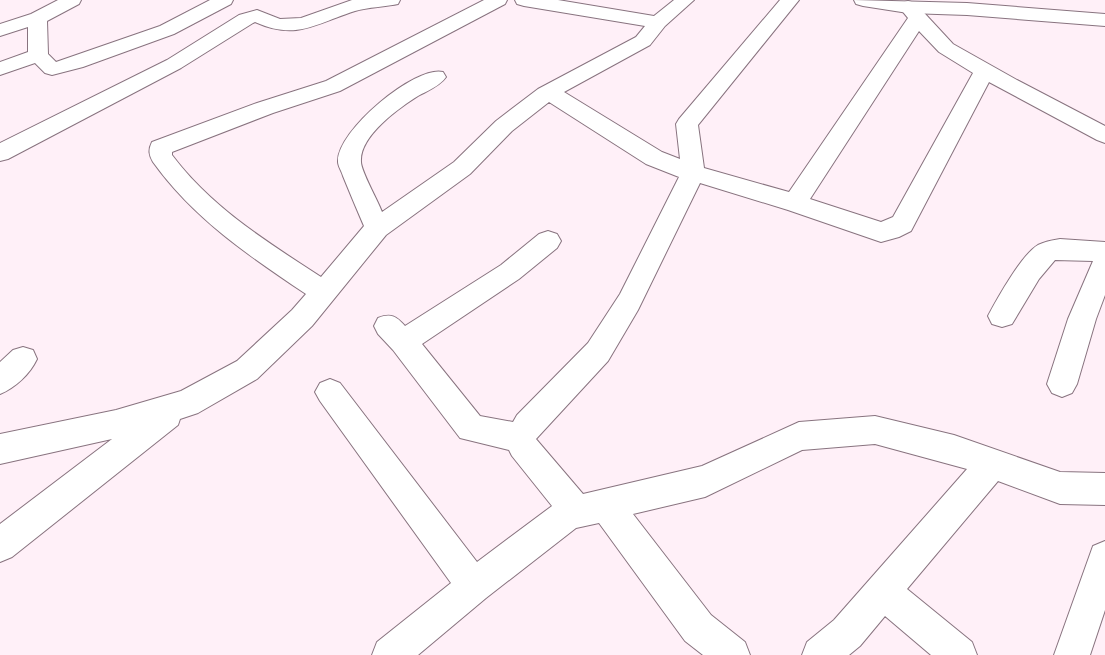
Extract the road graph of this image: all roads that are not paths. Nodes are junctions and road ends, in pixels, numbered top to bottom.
1 (72, 0) edge
2 (224, 0) edge
3 (391, 0) edge
4 (498, 0) edge
5 (524, 0) edge
6 (685, 0) edge
7 (790, 0) edge
8 (863, 0) edge
9 (913, 13) junction
10 (38, 18) junction
11 (1105, 20) edge
12 (658, 22) junction
13 (0, 30) edge
14 (38, 55) junction
15 (0, 69) edge
16 (985, 70) junction
17 (436, 77) dead end
18 (549, 92) junction
19 (1105, 135) edge
20 (0, 153) edge
21 (693, 173) junction
22 (795, 203) junction
23 (377, 228) junction
24 (548, 241) dead end
25 (1105, 252) edge
26 (1105, 263) edge
27 (323, 292) junction
28 (1098, 303) edge
29 (1002, 316) dead end
30 (23, 359) dead end
31 (0, 381) edge
32 (1062, 384) dead end
33 (330, 392) dead end
34 (178, 407) junction
35 (520, 438) junction
36 (0, 448) edge
37 (992, 464) junction
38 (1105, 490) edge
39 (592, 508) junction
40 (0, 545) edge
41 (1105, 558) edge
42 (474, 586) junction
43 (883, 591) junction
44 (720, 652) edge
45 (824, 654) edge
46 (390, 655) edge
47 (959, 655) edge
48 (1072, 655) edge

1 - 10 street
2 - 14 street
3 - 20 street
4 - 27 street
5 - 12 street
6 - 12 street
7 - 21 street
8 - 9 street
9 - 11 street
9 - 16 street
9 - 22 street
10 - 13 street
10 - 14 street
12 - 18 street
14 - 15 street
16 - 19 street
16 - 22 street
17 - 23 street
18 - 21 street
18 - 23 street
21 - 22 street
21 - 35 street
23 - 27 street
24 - 35 street
25 - 29 street
26 - 28 street
27 - 34 street
28 - 32 street
30 - 31 street
33 - 42 street
34 - 36 street
34 - 40 street
35 - 39 street
37 - 38 street
37 - 39 street
37 - 43 street
39 - 42 street
39 - 44 street
41 - 48 street
42 - 46 street
43 - 45 street
43 - 47 street

